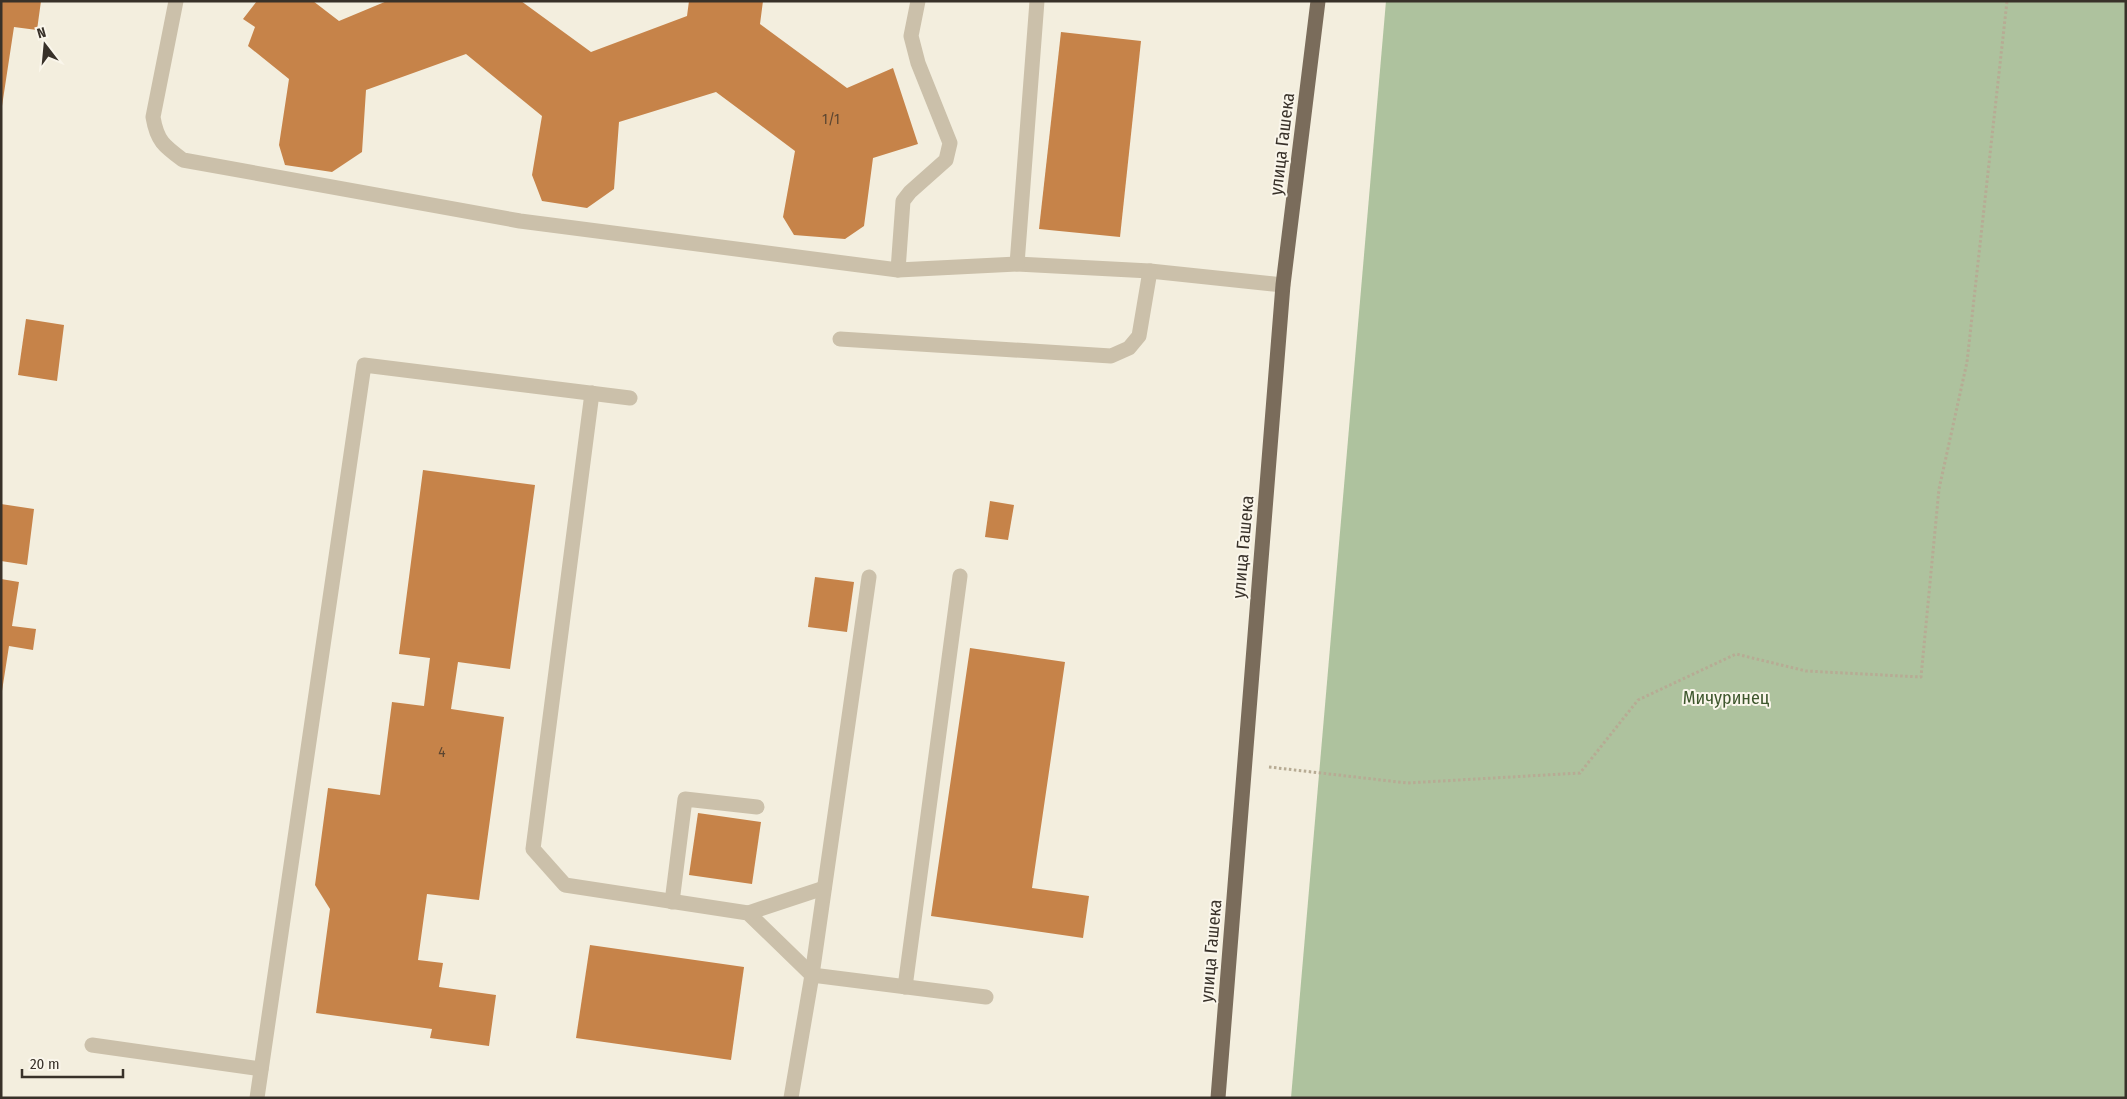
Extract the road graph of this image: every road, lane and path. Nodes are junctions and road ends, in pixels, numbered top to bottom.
1 (176, 1) edge
2 (918, 1) edge
3 (1037, 1) edge
4 (1318, 1) edge
5 (2007, 1) edge
6 (1017, 264) junction
7 (898, 270) junction
8 (1150, 271) junction
9 (1283, 285) junction
10 (840, 339) dead end
11 (592, 393) junction
12 (630, 398) dead end
13 (960, 576) dead end
14 (869, 577) dead end
15 (1245, 764) junction
16 (757, 807) dead end
17 (824, 888) junction
18 (672, 902) junction
19 (748, 913) junction
20 (812, 975) junction
21 (905, 987) junction
22 (986, 997) dead end
23 (92, 1045) dead end
24 (262, 1069) junction
25 (257, 1098) edge
26 (791, 1098) edge
27 (1218, 1098) edge

1 - 7 lane
2 - 7 lane
3 - 6 lane
4 - 9 main road, улица Гашека
5 - 15 path
6 - 7 lane
6 - 8 lane
8 - 9 lane
8 - 10 lane
9 - 15 main road, улица Гашека
11 - 12 lane
11 - 18 lane
11 - 24 lane
13 - 21 lane
14 - 17 lane
15 - 27 main road, улица Гашека
16 - 18 lane
17 - 19 lane
17 - 20 lane
18 - 19 lane
19 - 20 lane
20 - 21 lane
20 - 26 lane
21 - 22 lane
23 - 24 lane
24 - 25 lane

